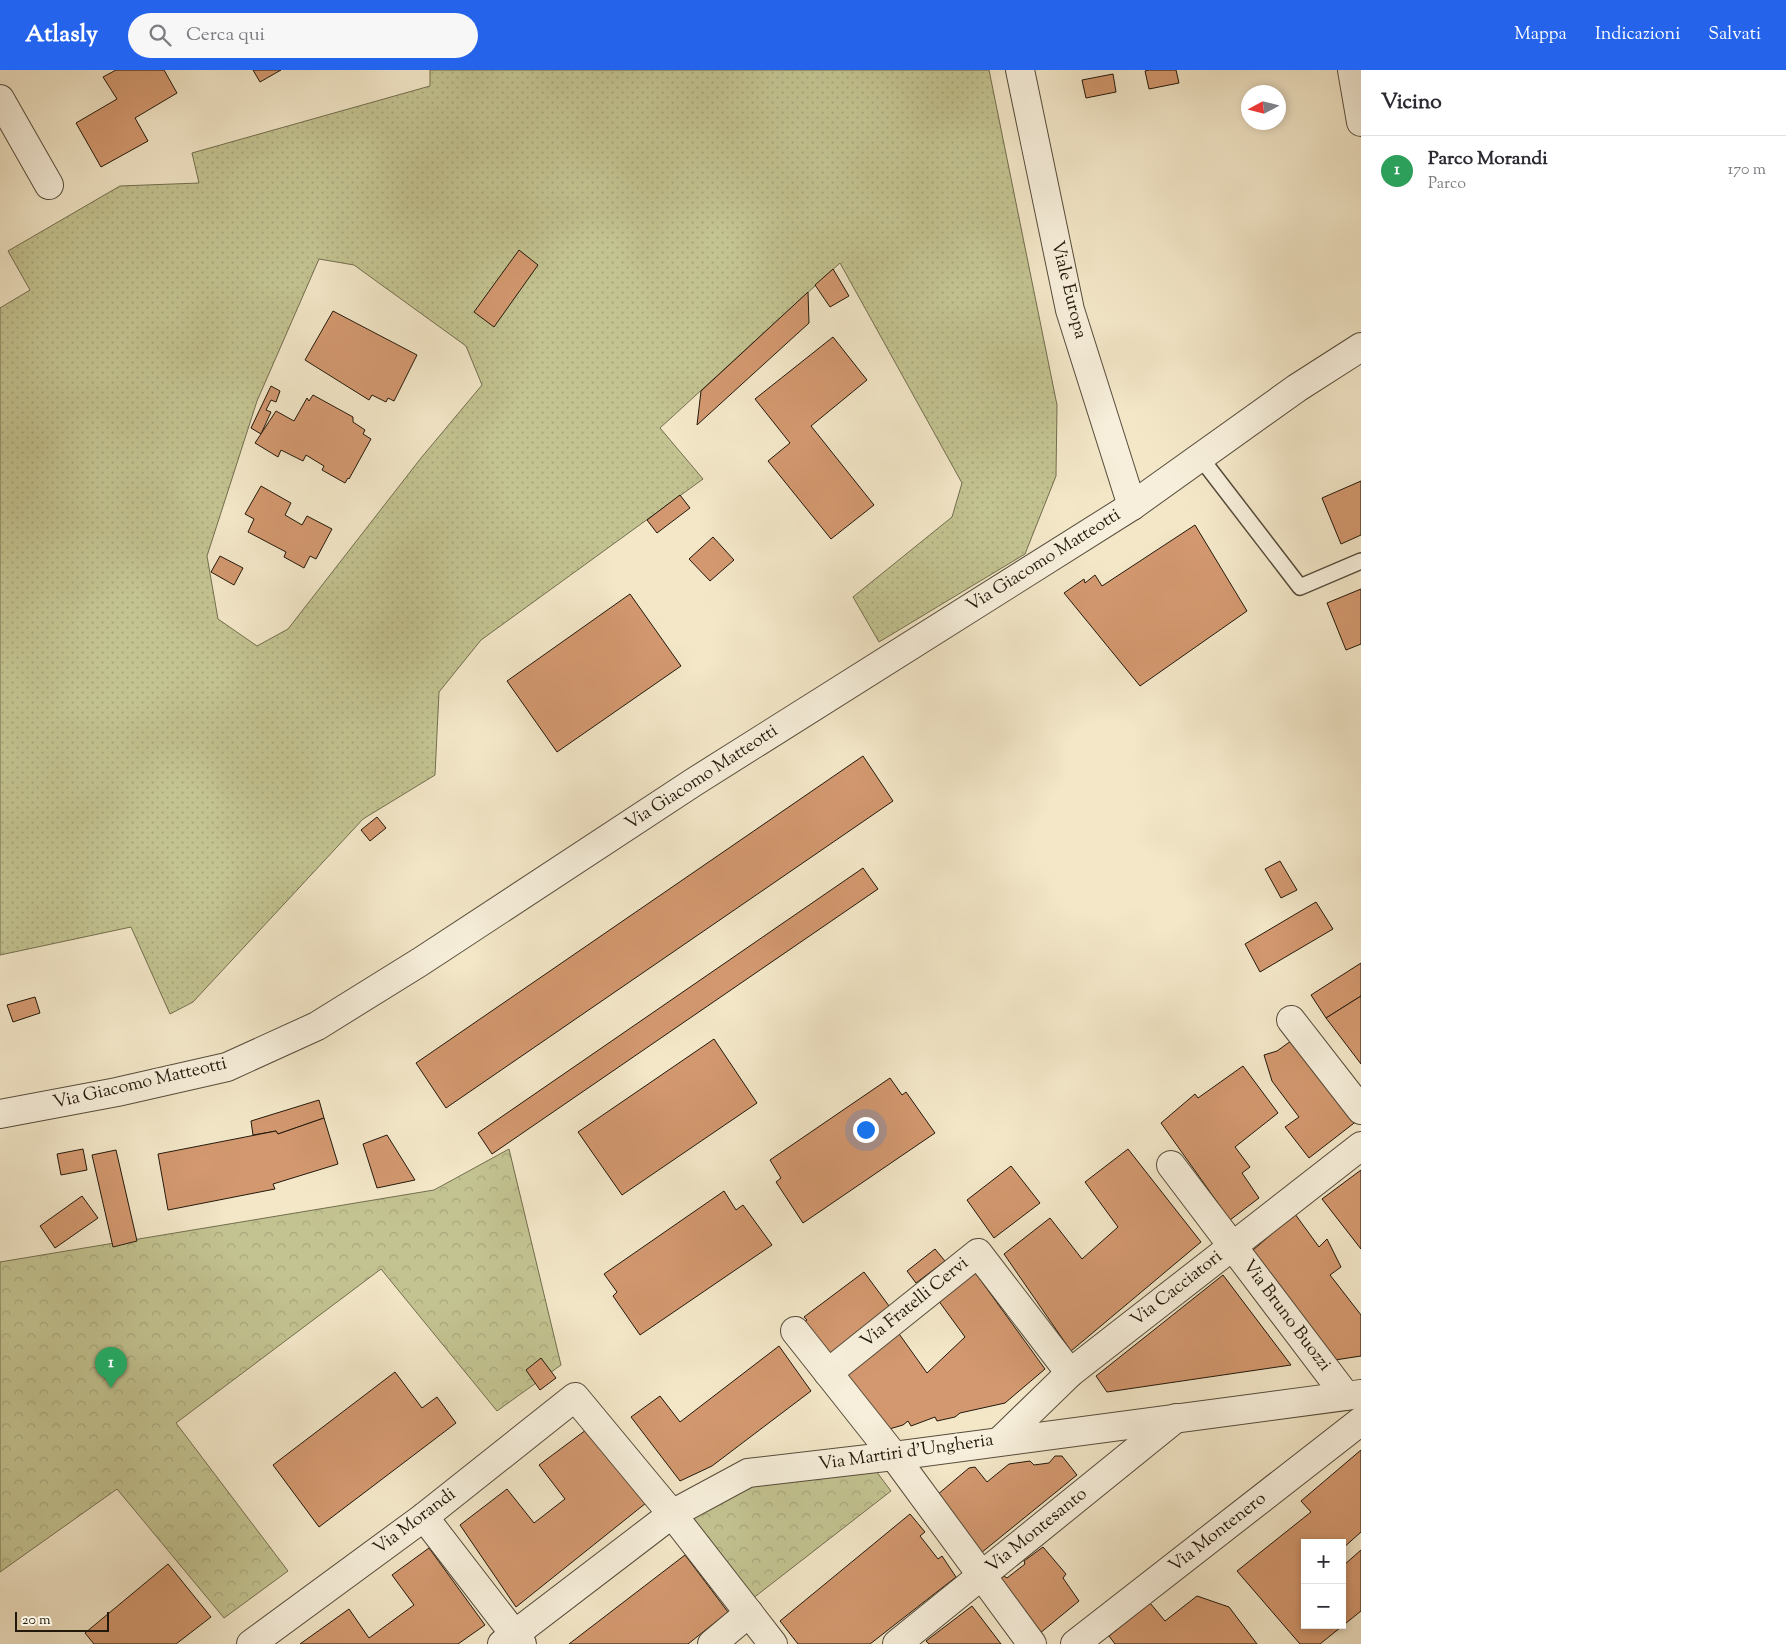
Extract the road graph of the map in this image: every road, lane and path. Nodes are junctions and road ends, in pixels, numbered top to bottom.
1 (1020, 70) edge
2 (1352, 70) edge
3 (0, 99) edge
4 (1361, 122) edge
5 (49, 185) dead end
6 (1361, 347) edge
7 (1200, 457) junction
8 (1132, 506) junction
9 (1361, 561) edge
10 (1291, 1020) dead end
11 (1361, 1110) edge
12 (0, 1114) edge
13 (1361, 1146) edge
14 (1171, 1165) dead end
15 (1233, 1246) junction
16 (795, 1331) dead end
17 (828, 1373) junction
18 (1070, 1373) junction
19 (1353, 1395) edge
20 (1176, 1418) junction
21 (1361, 1422) edge
22 (1000, 1441) junction
23 (894, 1456) junction
24 (672, 1514) junction
25 (424, 1517) junction
26 (982, 1576) junction
27 (749, 1613) junction
28 (280, 1636) edge
29 (513, 1641) edge
30 (251, 1644) edge
31 (712, 1644) edge
32 (773, 1644) edge
33 (897, 1644) edge
34 (1032, 1644) edge
35 (1075, 1644) edge

1 - 8 street, Viale Europa
2 - 4 street
3 - 5 street
6 - 7 street, Via Giacomo Matteotti
7 - 8 street, Via Giacomo Matteotti
7 - 9 lane
8 - 12 street, Via Giacomo Matteotti
10 - 11 street
13 - 15 street, Via Cacciatori
14 - 15 street, Via Bruno Buozzi
15 - 18 street, Via Cacciatori
15 - 19 street, Via Bruno Buozzi
16 - 17 street
17 - 18 street, Via Fratelli Cervi
17 - 23 street
18 - 22 street, Via Cacciatori
19 - 20 street, Via Martiri d'Ungheria
20 - 22 street, Via Martiri d'Ungheria
20 - 26 street, Via Montesanto
21 - 35 street, Via Montenero
22 - 23 street, Via Martiri d'Ungheria
23 - 24 street, Via Martiri d'Ungheria
23 - 26 street
24 - 25 street, Via Morandi
24 - 27 street
24 - 29 street, Via Martiri d'Ungheria
25 - 28 street, Via Morandi
25 - 29 street
26 - 33 street, Via Montesanto
26 - 34 street
27 - 31 street
27 - 32 street
28 - 30 street, Via Morandi

